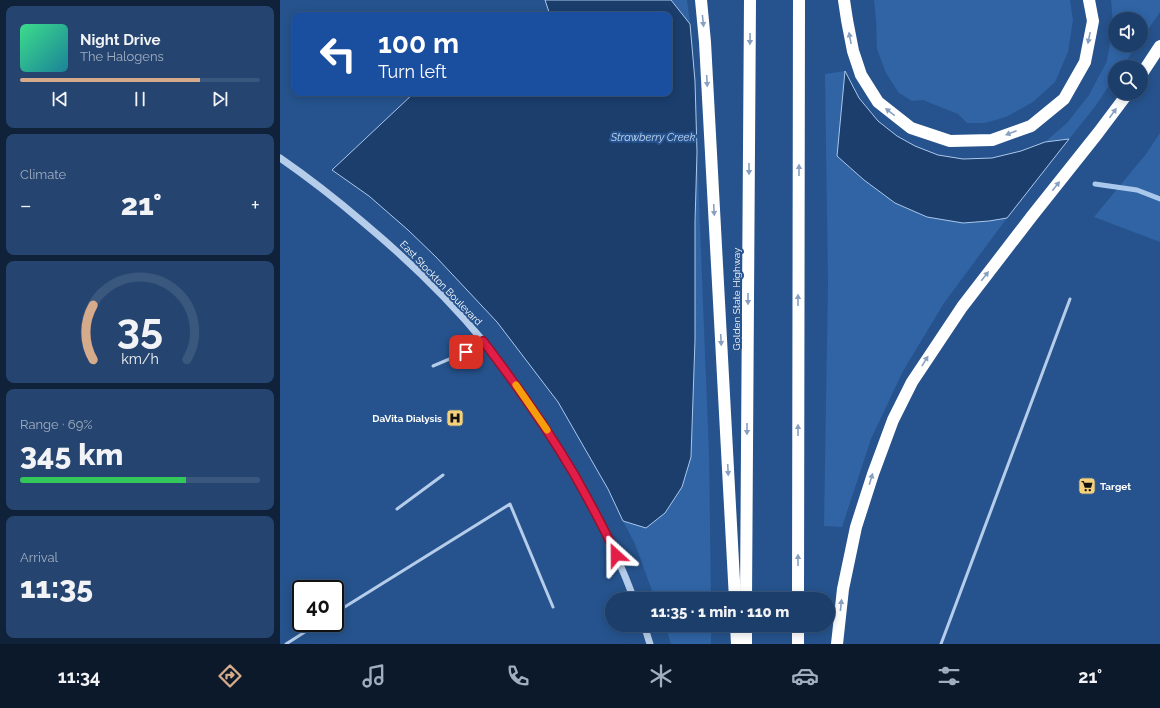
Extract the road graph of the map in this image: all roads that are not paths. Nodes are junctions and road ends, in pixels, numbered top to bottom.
1 (701, 0) edge
2 (750, 0) edge
3 (799, 0) edge
4 (844, 0) edge
5 (1089, 0) edge
6 (1160, 46) edge
7 (1148, 64) edge
8 (1123, 100) edge
9 (280, 158) edge
10 (1070, 299) dead end
11 (483, 341) junction
12 (433, 366) dead end
13 (443, 475) dead end
14 (397, 508) dead end
15 (631, 592) edge
16 (735, 592) edge
17 (746, 592) edge
18 (798, 592) edge
19 (344, 607) edge
20 (553, 607) dead end
21 (305, 632) edge
22 (646, 632) edge
23 (736, 632) edge
24 (746, 632) edge
25 (798, 632) edge
26 (286, 644) edge
27 (650, 644) edge
28 (737, 644) edge
29 (746, 644) edge
30 (798, 644) edge
31 (837, 644) edge
32 (941, 644) edge

1 -> 16 highway
2 -> 17 highway, Golden State Highway
18 -> 3 highway
5 -> 4 highway
6 - 7 highway
31 -> 8 highway
9 - 11 street, East Stockton Boulevard
10 - 32 lane
11 - 12 lane
11 - 15 street, East Stockton Boulevard
13 - 14 lane
19 - 20 lane
21 - 26 lane
22 - 27 street
23 - 28 highway
24 - 29 highway
25 - 30 highway

